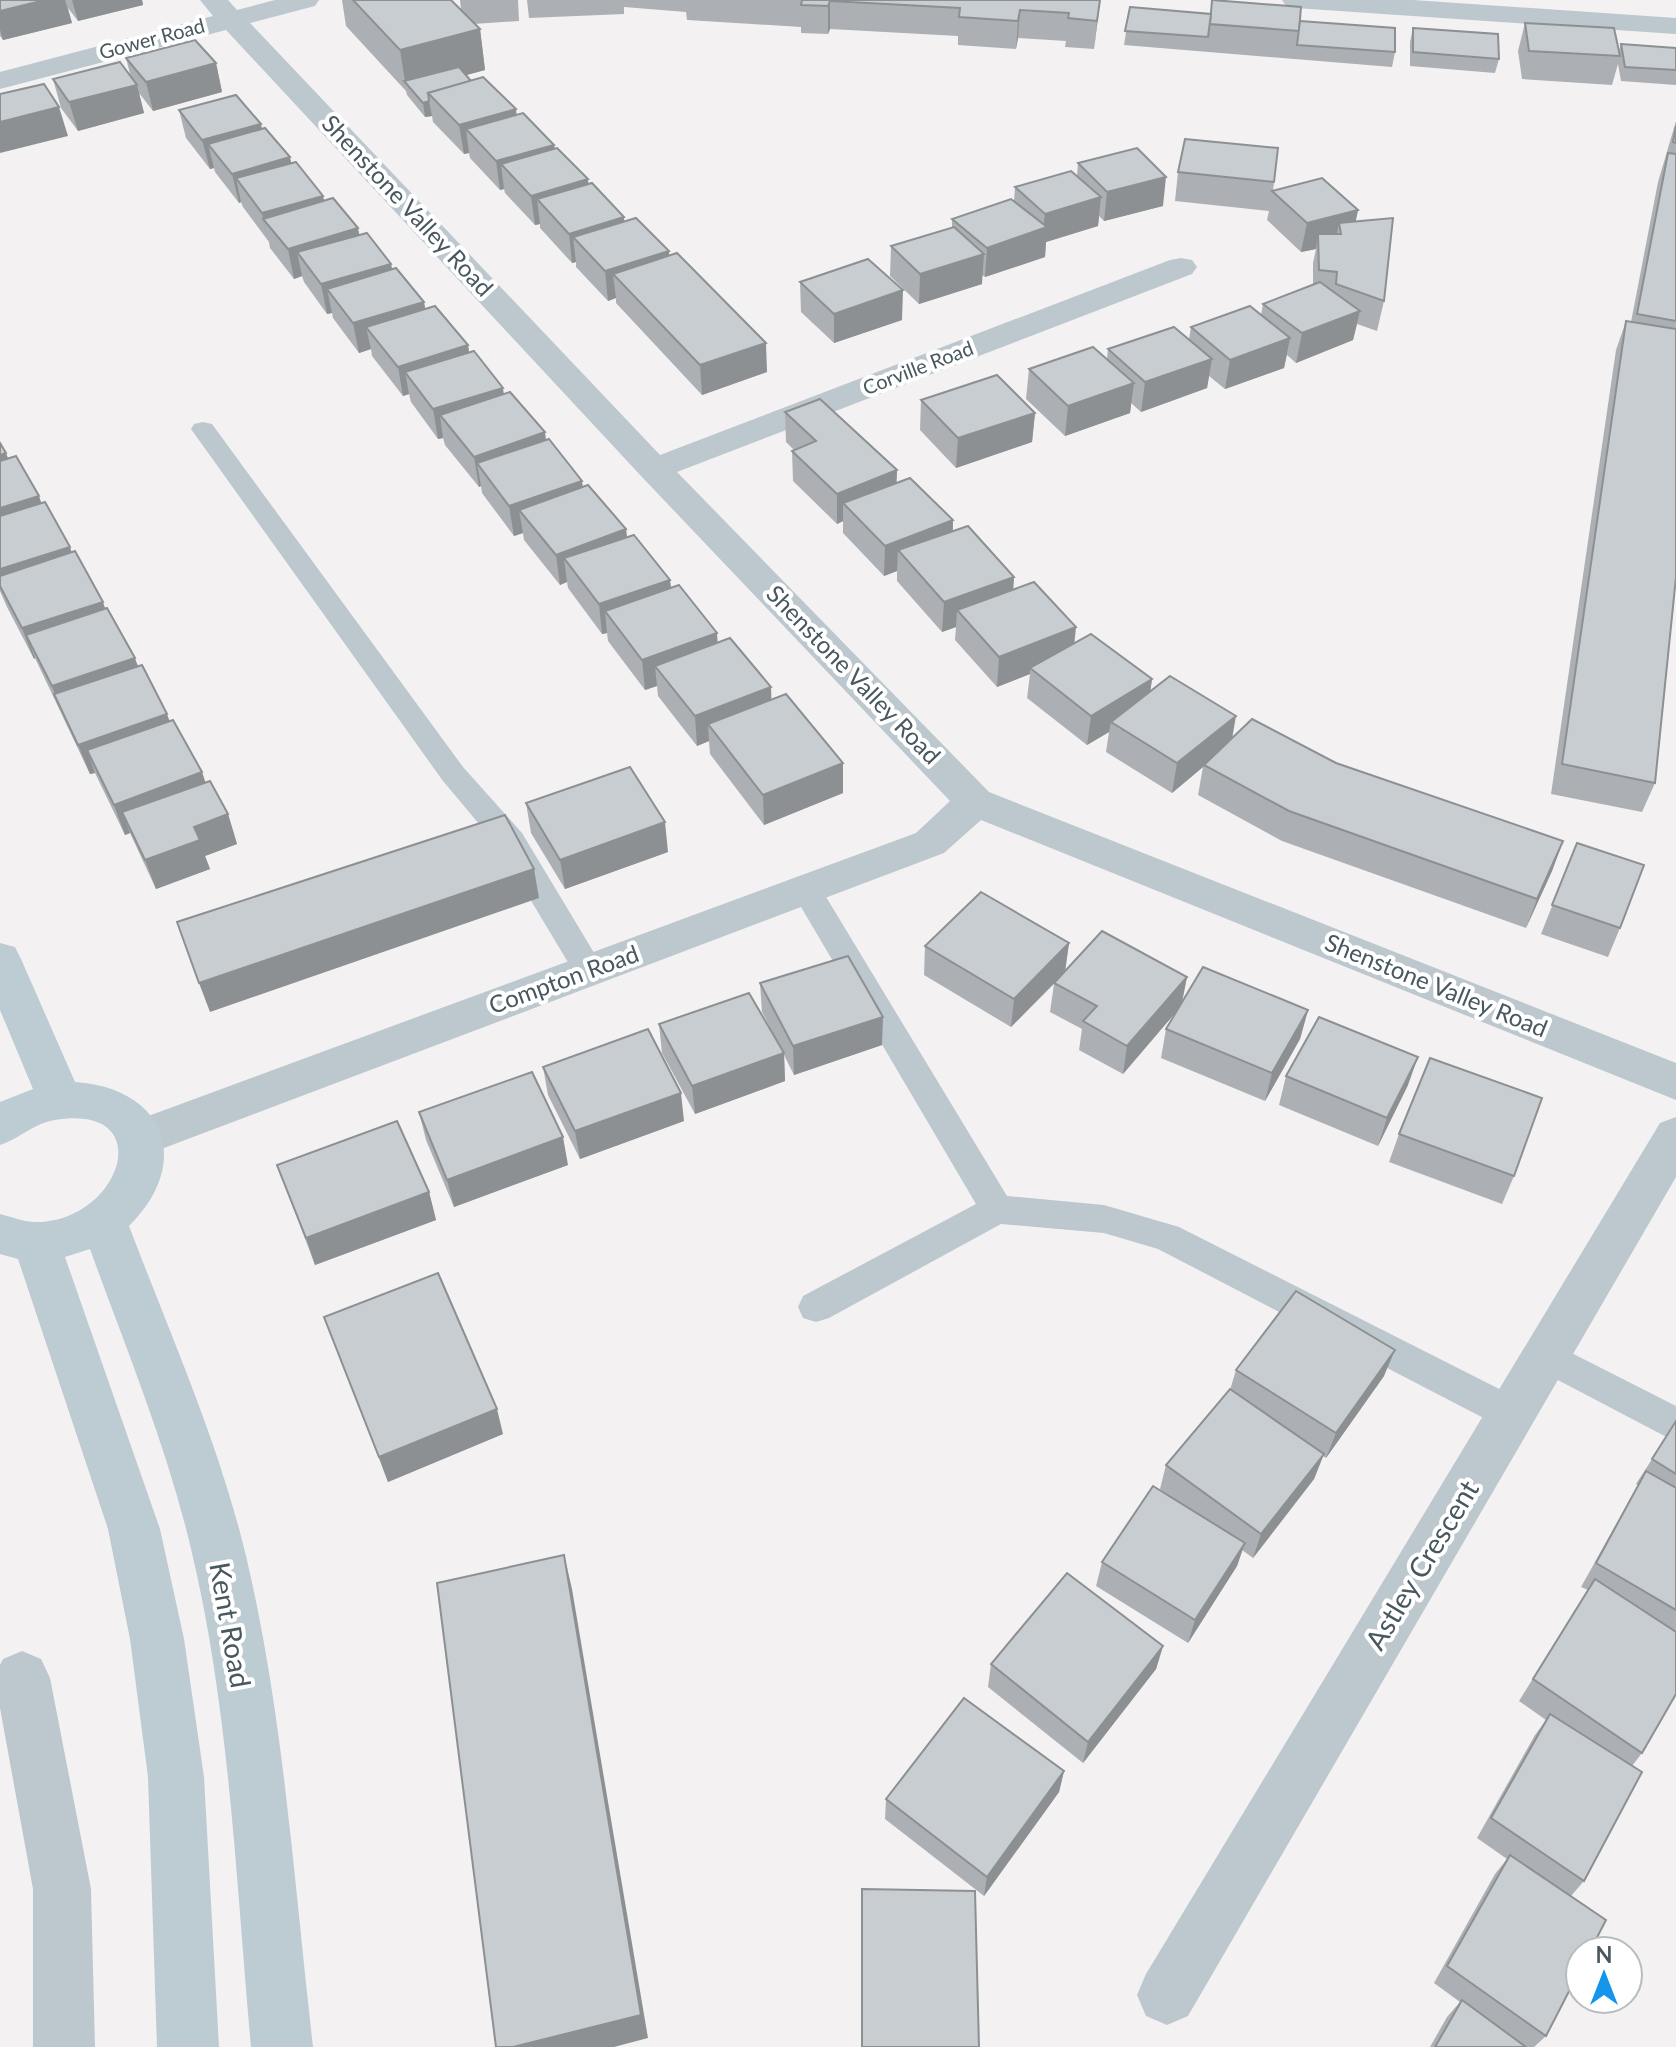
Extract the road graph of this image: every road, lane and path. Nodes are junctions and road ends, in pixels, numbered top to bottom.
1 (306, 0) edge
2 (1295, 0) edge
3 (222, 9) edge
4 (1676, 26) edge
5 (0, 81) edge
6 (1181, 267) dead end
7 (203, 429) dead end
8 (654, 469) junction
9 (975, 802) junction
10 (806, 890) junction
11 (0, 959) edge
12 (589, 971) junction
13 (1676, 1082) edge
14 (61, 1101) junction
15 (2, 1120) edge
16 (1676, 1136) edge
17 (140, 1138) junction
18 (997, 1209) junction
19 (103, 1221) junction
20 (18, 1238) edge
21 (816, 1307) dead end
22 (1546, 1356) junction
23 (1512, 1414) junction
24 (1676, 1425) edge
25 (22, 1678) dead end
26 (1167, 1995) dead end
27 (64, 2047) edge
28 (188, 2047) edge
29 (282, 2047) edge

1 - 3 street, Gower Road
2 - 4 street
3 - 5 street, Gower Road
3 - 8 street, Shenstone Valley Road
6 - 8 street, Corville Road
7 - 12 lane
8 - 9 street, Shenstone Valley Road
9 - 10 street, Compton Road
9 - 13 street, Shenstone Valley Road
10 - 12 street, Compton Road
10 - 18 lane
11 - 14 main road
12 - 17 street, Compton Road
14 - 15 main road
14 - 17 main road
16 - 22 street, Astley Crescent
17 - 19 main road
18 - 21 lane
18 - 23 lane
19 - 20 main road
19 - 29 main road, Kent Road
20 - 28 main road
22 - 23 street, Astley Crescent
22 - 24 lane
23 - 26 street, Astley Crescent
25 - 27 street

